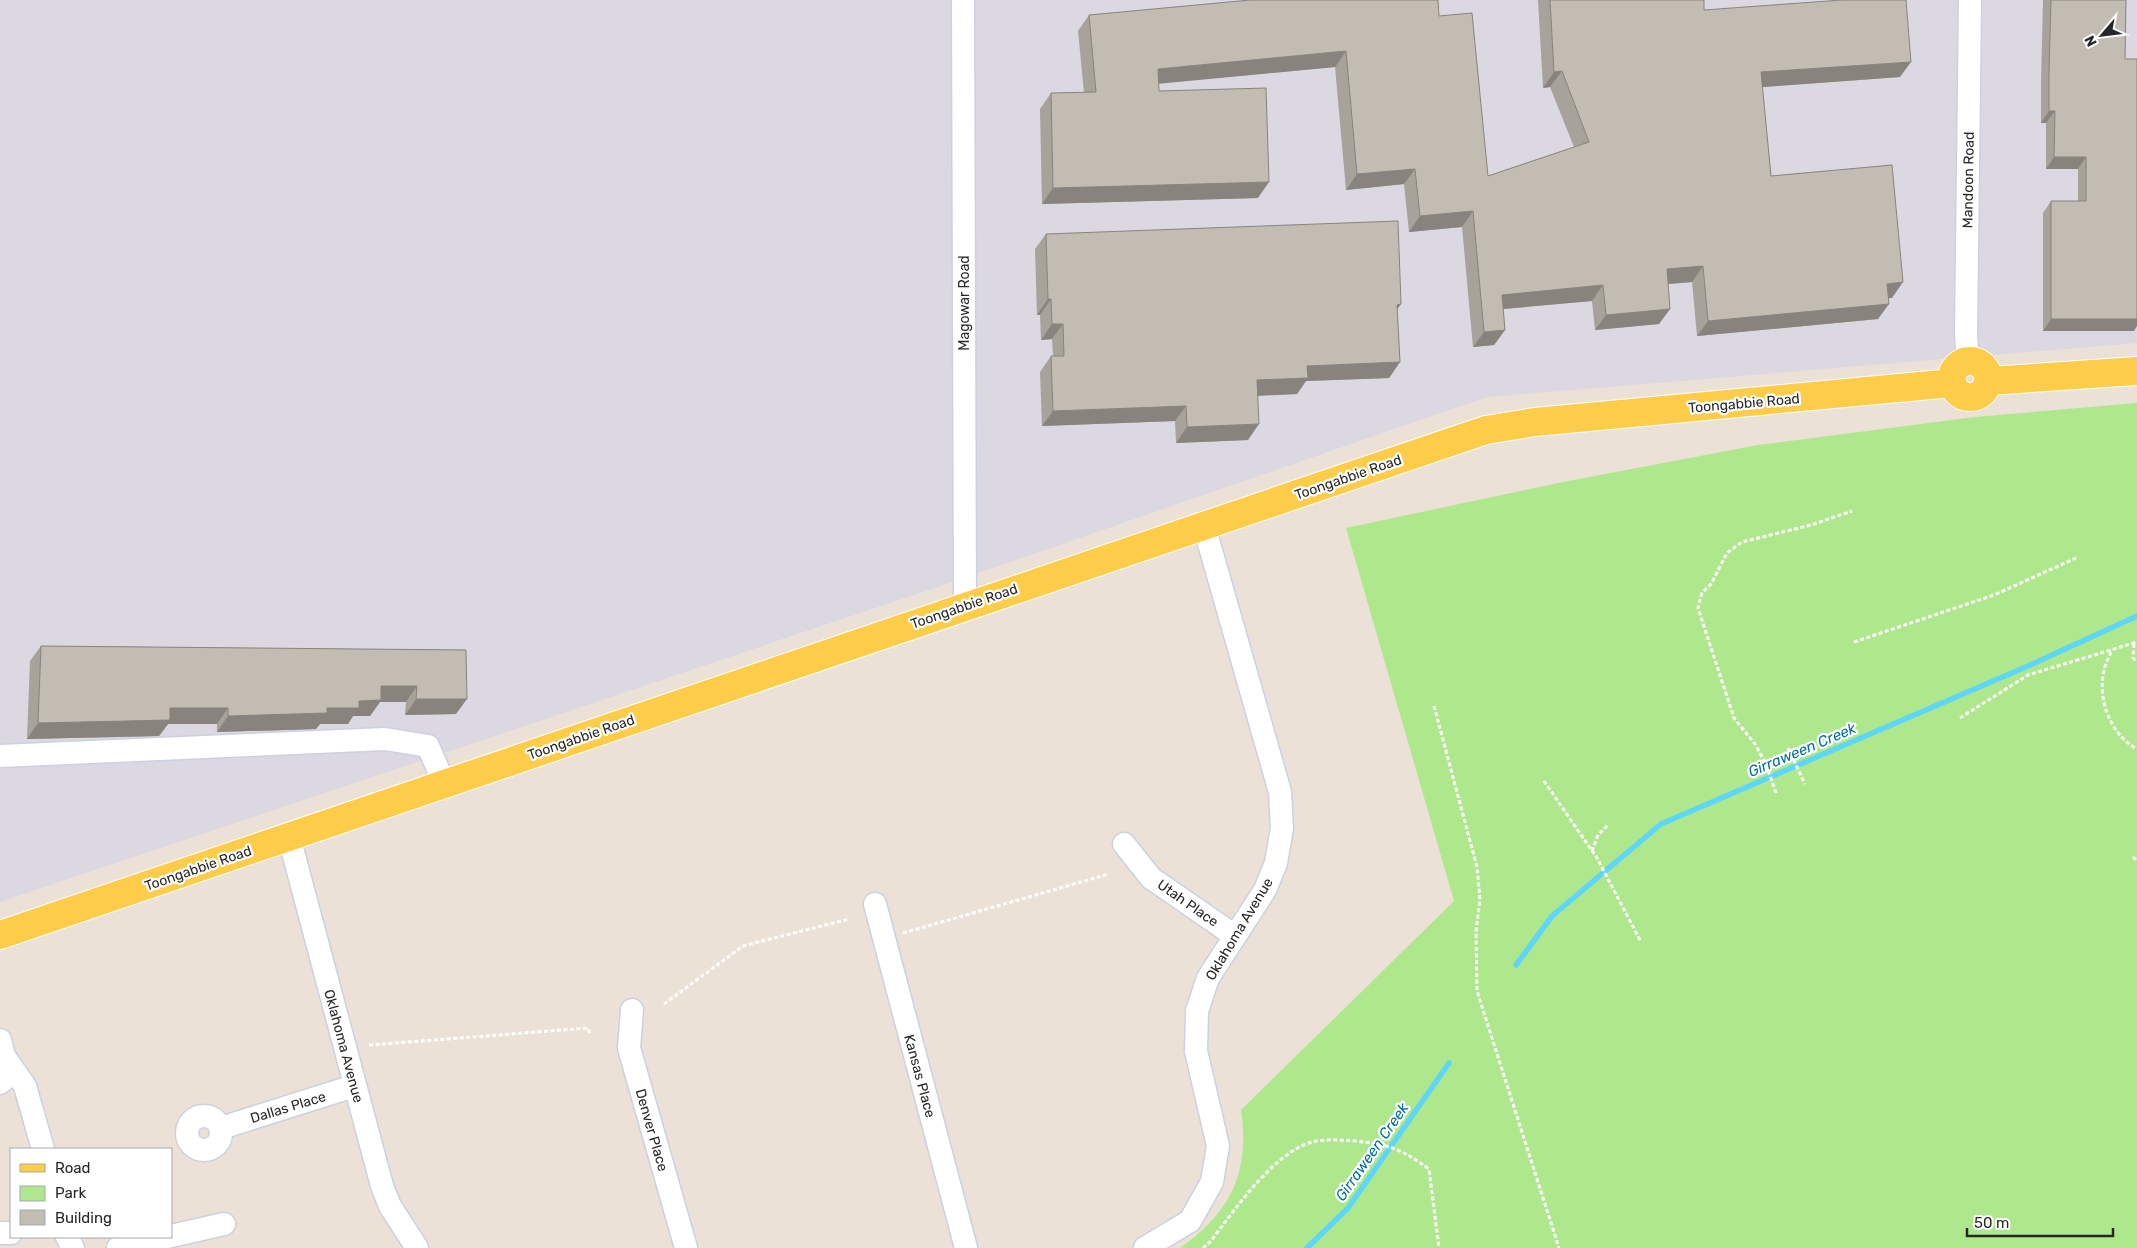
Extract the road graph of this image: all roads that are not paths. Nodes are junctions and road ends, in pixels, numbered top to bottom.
1 (962, 0) edge
2 (1970, 0) edge
3 (1968, 361) junction
4 (2137, 371) edge
5 (1988, 381) junction
6 (1952, 383) junction
7 (1204, 526) junction
8 (965, 606) junction
9 (0, 756) edge
10 (444, 783) junction
11 (289, 837) junction
12 (1124, 844) dead end
13 (874, 904) dead end
14 (0, 935) edge
15 (1235, 936) junction
16 (632, 1010) dead end
17 (2, 1048) edge
18 (0, 1083) edge
19 (354, 1086) junction
20 (221, 1128) dead end
21 (43, 1148) edge
22 (224, 1224) dead end
23 (172, 1236) edge
24 (163, 1238) edge
25 (118, 1248) edge
26 (417, 1248) edge
27 (686, 1248) edge
28 (966, 1248) edge
29 (1145, 1248) edge

1 - 8 street, Magowar Road
2 - 3 street, Mandoon Road
3 - 5 main road
3 - 6 main road
4 - 5 main road
5 - 6 main road
6 - 7 main road, Toongabbie Road
7 - 8 main road, Toongabbie Road
7 - 15 street, Oklahoma Avenue
8 - 10 main road, Toongabbie Road
9 - 10 street
10 - 11 main road, Toongabbie Road
11 - 14 main road, Toongabbie Road
11 - 19 street, Oklahoma Avenue
12 - 15 street, Utah Place
13 - 28 street, Kansas Place
15 - 29 street, Oklahoma Avenue
16 - 27 street, Denver Place
17 - 18 street
17 - 21 street
19 - 20 street, Dallas Place
19 - 26 street, Oklahoma Avenue
22 - 23 street
24 - 25 street

